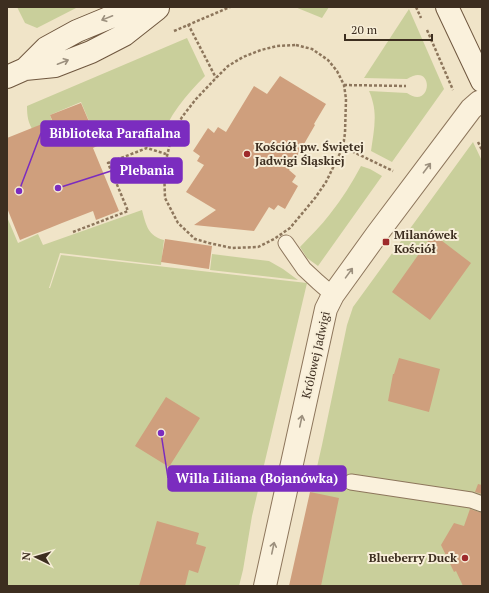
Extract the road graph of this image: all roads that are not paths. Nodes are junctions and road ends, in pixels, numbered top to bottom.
1 (159, 7) edge
2 (447, 7) edge
3 (16, 73) edge
4 (482, 81) edge
5 (482, 101) edge
6 (286, 243) dead end
7 (333, 295) junction
8 (351, 482) dead end
9 (482, 504) edge
10 (265, 586) edge

1 - 3 street
2 - 4 street
7 -> 5 street, Królowej Jadwigi
6 - 7 lane
10 -> 7 street, Królowej Jadwigi
8 - 9 lane

